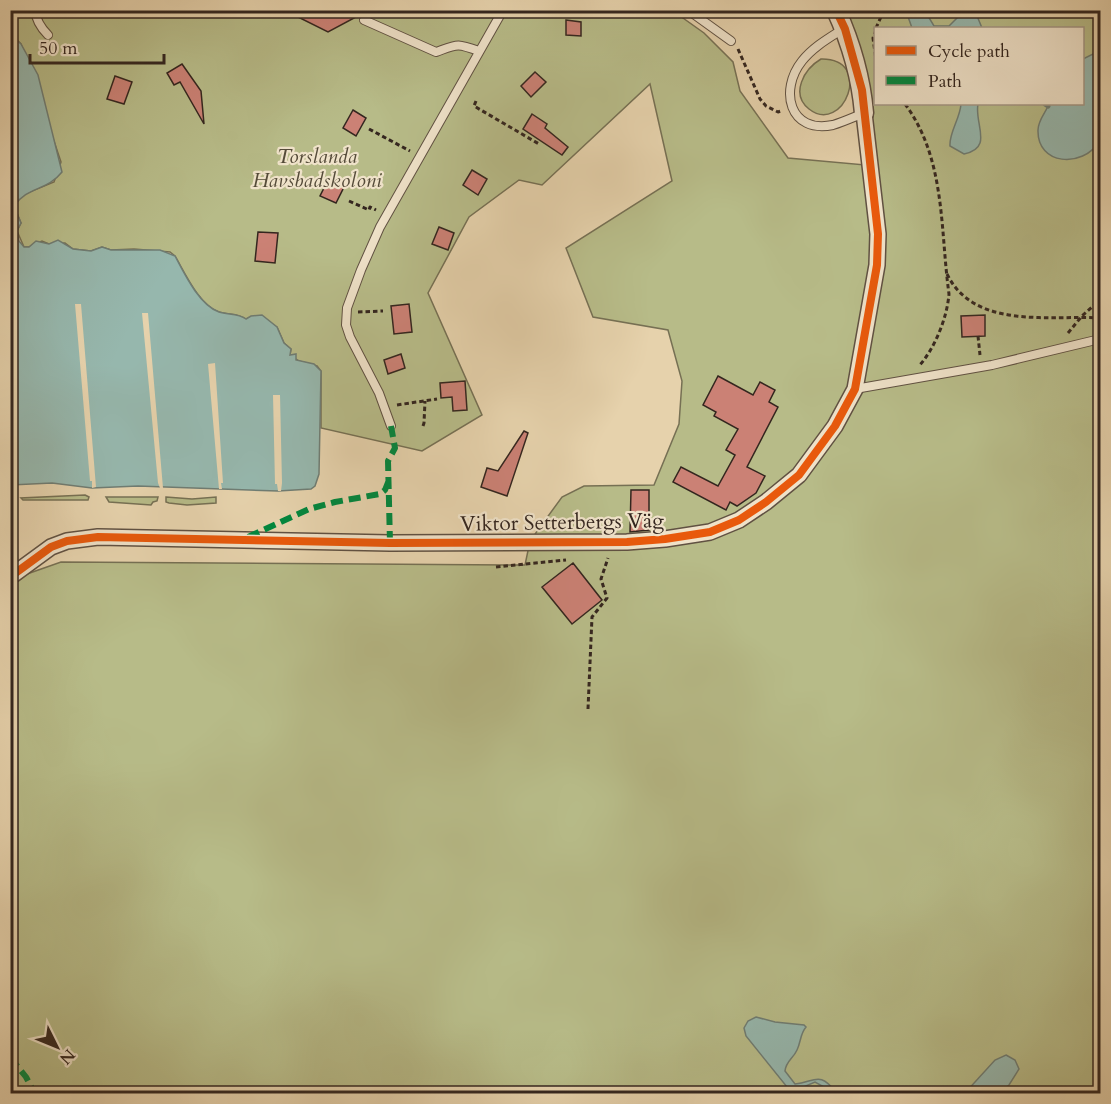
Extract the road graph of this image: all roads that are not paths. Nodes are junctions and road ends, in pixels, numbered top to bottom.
1 (35, 10) edge
2 (502, 10) edge
3 (688, 10) edge
4 (836, 10) edge
5 (364, 20) dead end
6 (844, 28) junction
7 (48, 34) dead end
8 (731, 41) road end
9 (479, 51) junction
10 (864, 113) junction
11 (1101, 339) edge
12 (855, 389) junction
13 (391, 426) dead end
14 (10, 577) edge

1 - 7 lane
2 - 9 lane
3 - 8 lane
4 - 6 street
5 - 9 lane
6 - 10 street
6 - 10 lane
9 - 13 lane
10 - 12 street, Viktor Setterbergs Väg
11 - 12 lane
12 - 14 street, Viktor Setterbergs Väg

